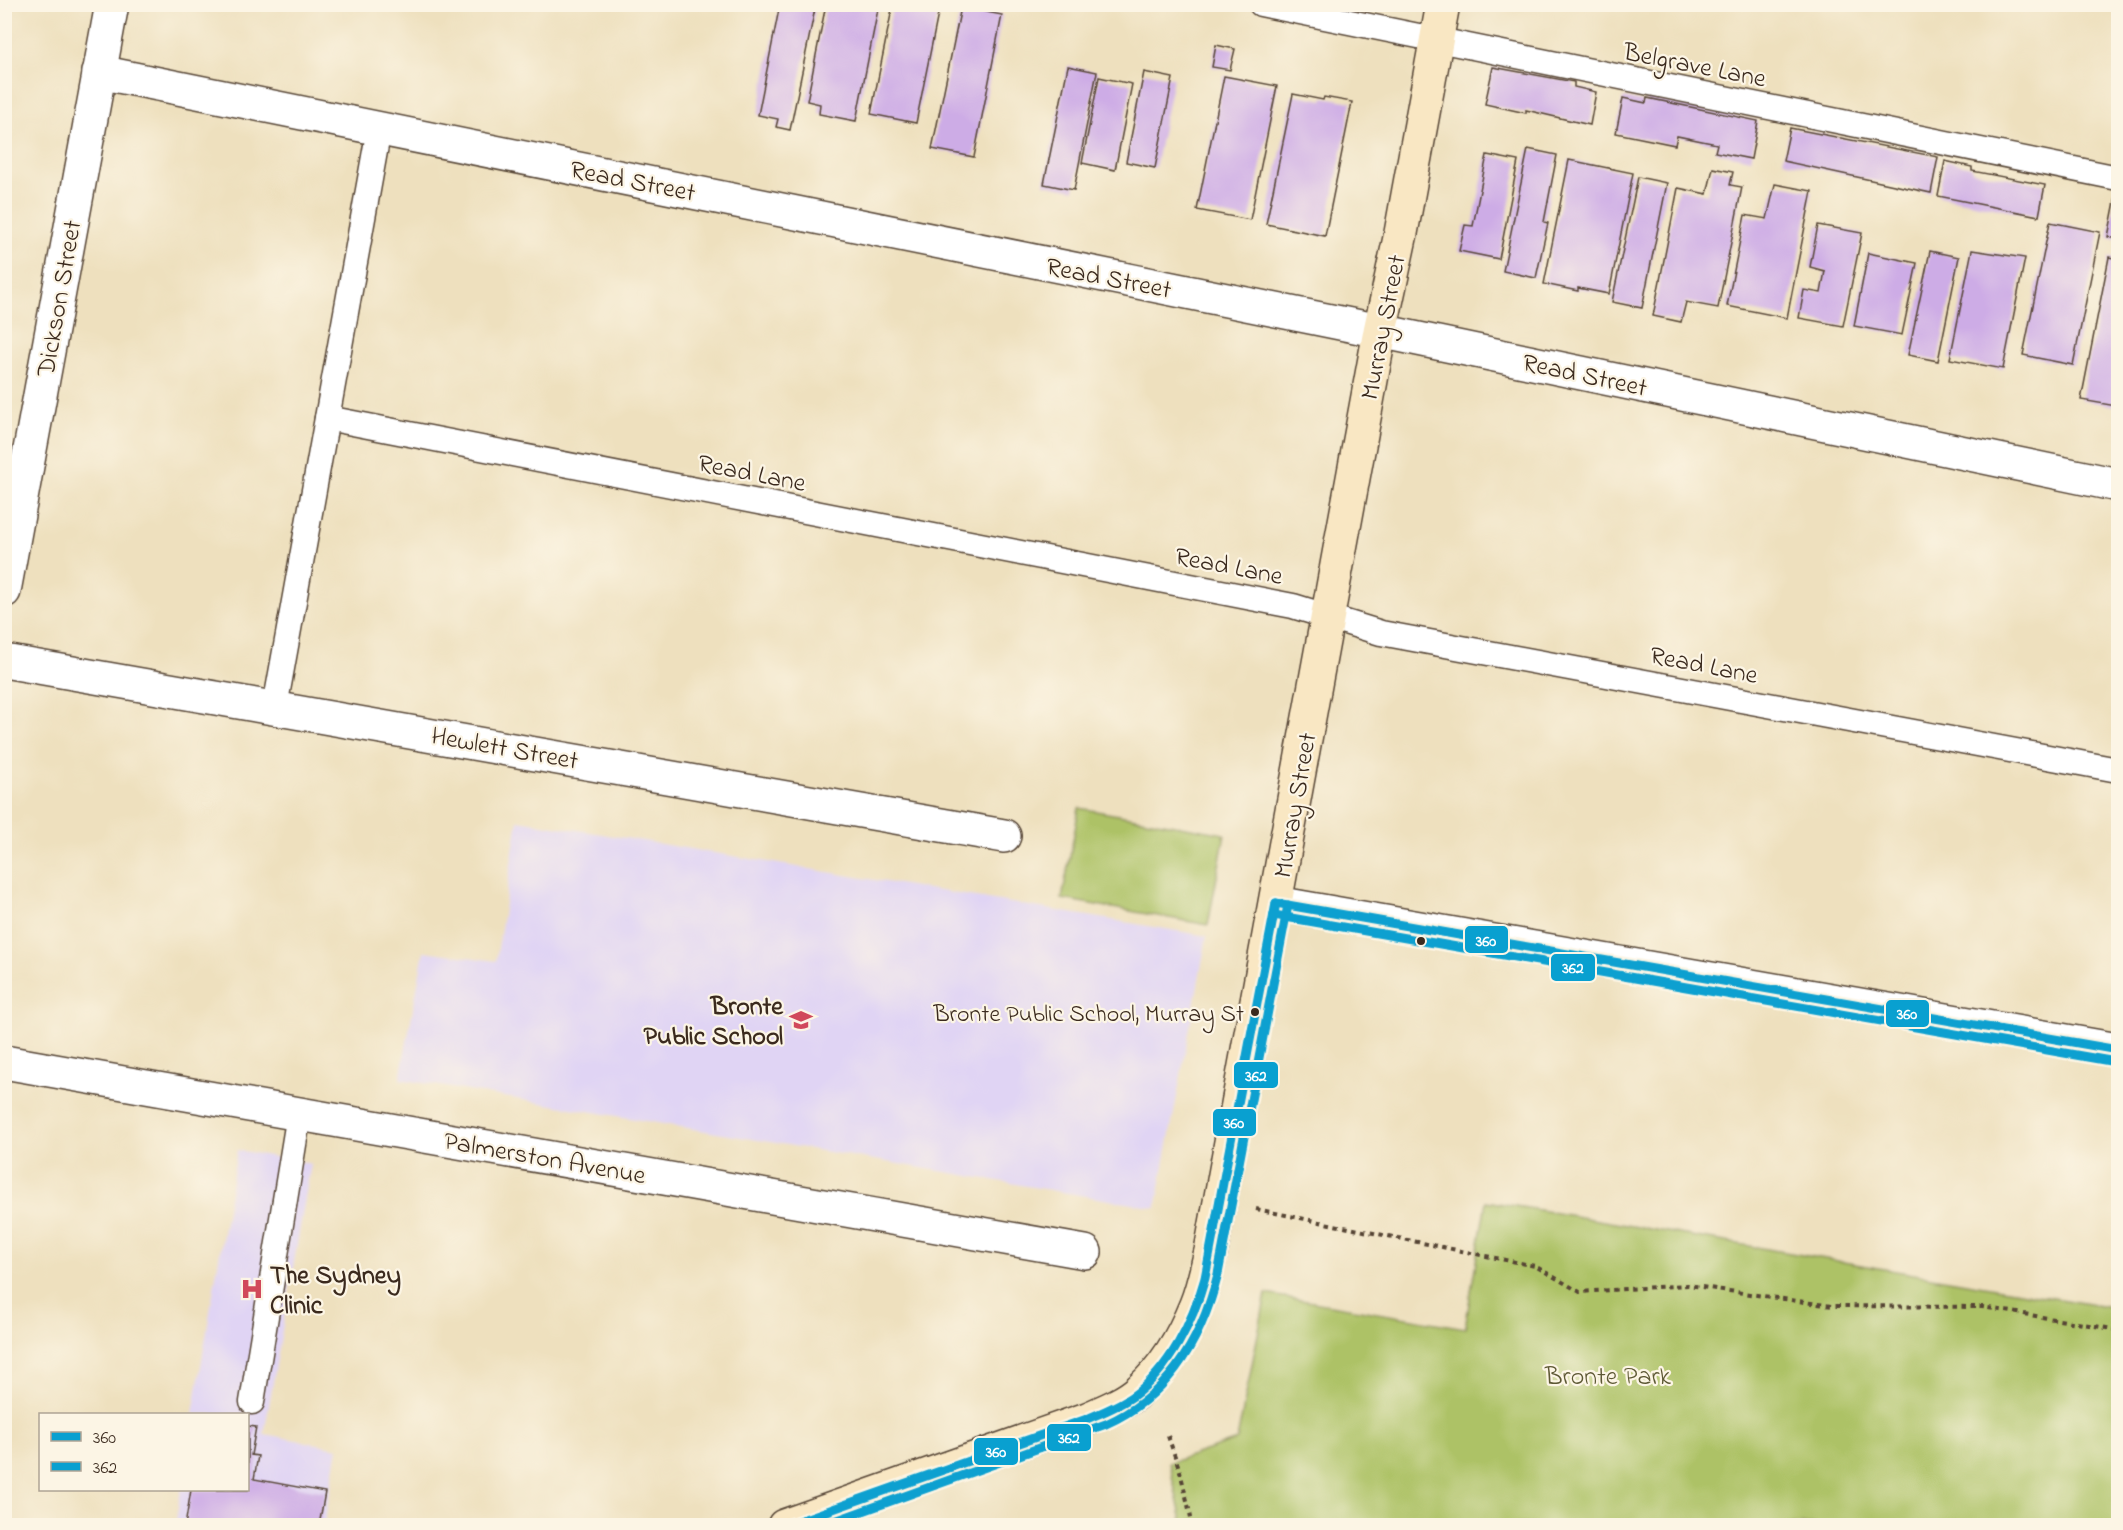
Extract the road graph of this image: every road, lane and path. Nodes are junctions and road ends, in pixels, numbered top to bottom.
1 (112, 4) edge
2 (1261, 4) edge
3 (1443, 4) edge
4 (1437, 40) junction
5 (99, 72) junction
6 (379, 129) junction
7 (2118, 178) edge
8 (1380, 331) junction
9 (327, 418) junction
10 (2118, 485) edge
11 (4, 591) edge
12 (1328, 618) junction
13 (4, 661) edge
14 (275, 707) junction
15 (2118, 770) edge
16 (1005, 836) dead end
17 (1276, 903) junction
18 (2118, 1050) edge
19 (4, 1062) edge
20 (299, 1114) junction
21 (1220, 1202) junction
22 (1085, 1252) dead end
23 (2118, 1330) edge
24 (252, 1402) dead end
25 (1168, 1436) dead end
26 (784, 1526) edge
27 (1193, 1526) edge

1 - 5 street, Dickson Street
2 - 4 lane, Belgrave Lane
3 - 4 main road, Murray Street
4 - 7 lane, Belgrave Lane
4 - 8 main road, Murray Street
5 - 6 street, Read Street
5 - 11 street, Dickson Street
6 - 8 street, Read Street
6 - 9 lane
8 - 10 street, Read Street
8 - 12 main road, Murray Street
9 - 12 lane, Read Lane
9 - 14 lane
12 - 15 lane, Read Lane
12 - 17 main road, Murray Street
13 - 14 street, Hewlett Street
14 - 16 street, Hewlett Street
17 - 18 street
17 - 21 main road, Murray Street
19 - 20 street, Palmerston Avenue
20 - 22 street, Palmerston Avenue
20 - 24 lane
21 - 23 path
21 - 26 main road, Murray Street
25 - 27 path

